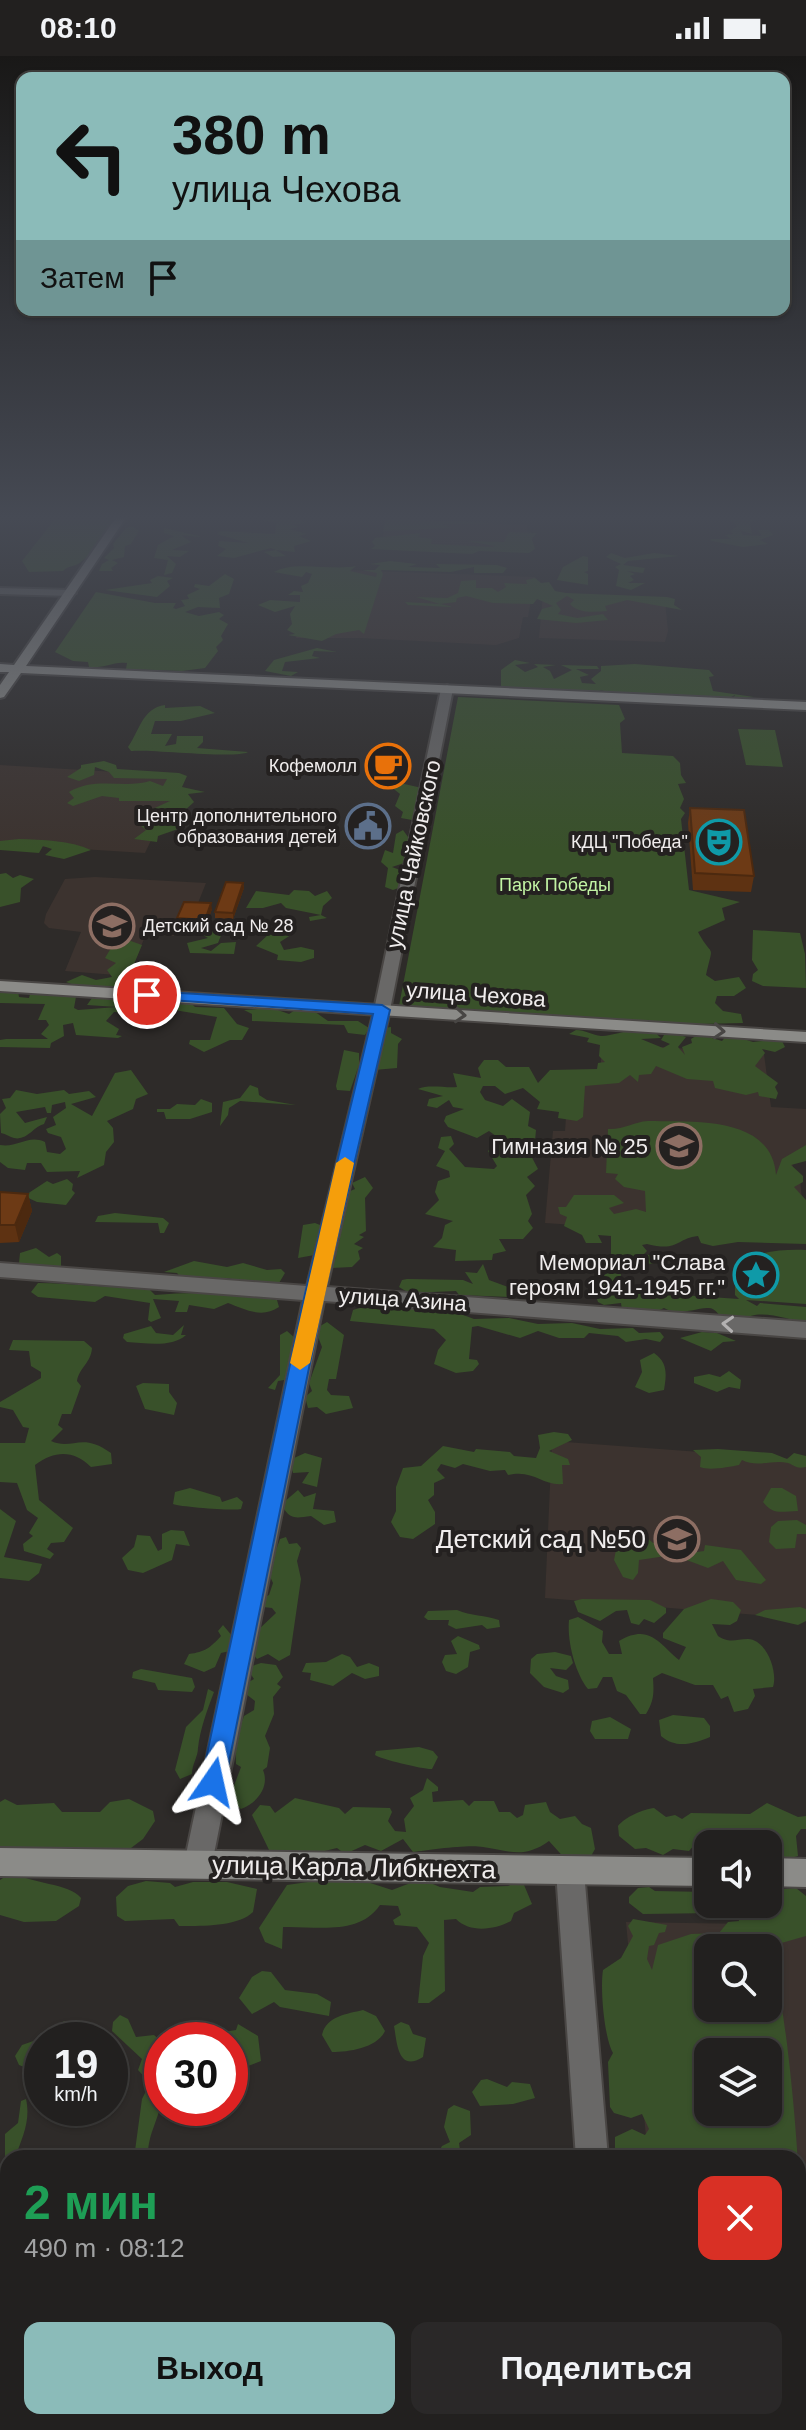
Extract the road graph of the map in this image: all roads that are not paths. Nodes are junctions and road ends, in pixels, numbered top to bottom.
1 (44, 630) edge
2 (0, 668) edge
3 (18, 668) junction
4 (447, 689) junction
5 (0, 694) edge
6 (806, 706) edge
7 (0, 986) edge
8 (382, 1010) junction
9 (806, 1037) edge
10 (0, 1270) edge
11 (315, 1294) junction
12 (806, 1330) edge
13 (0, 1862) edge
14 (198, 1864) junction
15 (570, 1871) junction
16 (694, 1872) edge
17 (782, 1872) edge
18 (806, 1873) edge
19 (591, 2150) edge

1 - 3 main road
2 - 3 main road
3 - 4 main road
3 - 5 main road
4 - 6 main road
4 - 8 street, улица Чайковского
7 - 8 main road, улица Чехова
8 -> 9 main road, улица Чехова
8 - 11 street, улица Чайковского
10 - 11 street, улица Азина
12 -> 11 street, улица Азина
11 - 14 street, улица Чайковского
13 - 14 main road, улица Карла Либкнехта
14 - 15 main road, улица Карла Либкнехта
15 - 16 main road, улица Карла Либкнехта
15 - 19 street
17 - 18 main road

